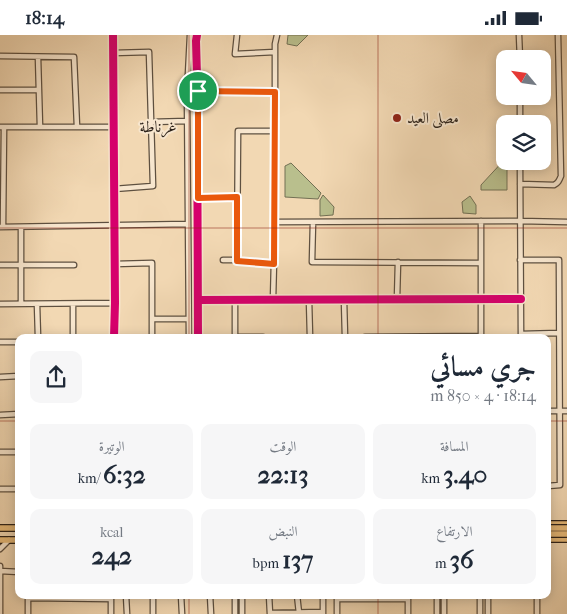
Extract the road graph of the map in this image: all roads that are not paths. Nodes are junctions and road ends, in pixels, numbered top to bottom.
1 (113, 35) edge
2 (190, 35) edge
3 (197, 35) edge
4 (237, 35) edge
5 (277, 35) edge
6 (519, 35) edge
7 (558, 35) edge
8 (520, 50) edge
9 (275, 52) junction
10 (114, 53) junction
11 (0, 56) edge
12 (38, 57) junction
13 (0, 90) edge
14 (39, 90) junction
15 (198, 91) junction
16 (275, 92) junction
17 (187, 121) junction
18 (151, 122) junction
19 (2, 127) edge
20 (40, 127) junction
21 (77, 127) junction
22 (114, 127) junction
23 (275, 131) junction
24 (520, 170) edge
25 (520, 184) junction
26 (114, 189) junction
27 (237, 197) junction
28 (198, 198) junction
29 (481, 221) junction
30 (520, 221) junction
31 (567, 221) edge
32 (275, 222) junction
33 (312, 222) junction
34 (188, 224) junction
35 (115, 226) junction
36 (2, 227) edge
37 (21, 227) junction
38 (222, 260) dead end
39 (237, 261) junction
40 (520, 261) junction
41 (398, 262) junction
42 (481, 263) junction
43 (115, 264) junction
44 (274, 264) junction
45 (0, 265) edge
46 (21, 265) junction
47 (74, 265) dead end
48 (397, 299) junction
49 (481, 299) junction
50 (521, 299) junction
51 (198, 300) junction
52 (235, 300) junction
53 (273, 300) junction
54 (310, 300) junction
55 (344, 300) junction
56 (115, 303) junction
57 (0, 304) edge
58 (21, 304) junction
59 (37, 304) junction
60 (73, 304) junction
61 (152, 319) junction
62 (189, 319) junction
63 (38, 334) edge
64 (73, 334) edge
65 (114, 334) edge
66 (152, 334) edge
67 (189, 334) edge
68 (198, 334) edge
69 (235, 334) edge
70 (310, 334) edge
71 (345, 334) edge
72 (481, 334) edge
73 (521, 334) edge
74 (551, 335) edge
75 (559, 335) junction
76 (567, 336) edge
77 (0, 342) edge
78 (15, 342) edge
79 (15, 376) edge
80 (0, 377) edge
81 (551, 411) edge
82 (560, 411) junction
83 (567, 411) edge
84 (15, 414) edge
85 (0, 415) edge
86 (15, 451) edge
87 (0, 452) edge
88 (551, 486) edge
89 (0, 489) edge
90 (15, 489) edge
91 (567, 524) edge
92 (551, 526) edge
93 (551, 526) edge
94 (551, 526) edge
95 (0, 528) edge
96 (15, 528) edge
97 (567, 528) edge
98 (567, 534) edge
99 (551, 536) edge
100 (551, 537) edge
101 (551, 537) edge
102 (567, 539) edge
103 (0, 540) edge
104 (15, 540) edge
105 (9, 541) junction
106 (0, 549) edge
107 (0, 566) edge
108 (0, 571) edge
109 (15, 571) edge
110 (28, 599) edge
111 (111, 599) edge
112 (126, 599) edge
113 (153, 599) edge
114 (181, 599) edge
115 (210, 599) edge
116 (235, 599) edge
117 (242, 599) edge
118 (270, 599) edge
119 (297, 599) edge
120 (322, 599) edge
121 (337, 599) edge
122 (408, 599) edge
123 (437, 599) edge
124 (444, 599) edge
125 (480, 599) edge
126 (488, 599) edge
127 (537, 599) edge
128 (299, 613) edge
129 (323, 613) edge
130 (0, 614) edge
131 (28, 614) edge
132 (111, 614) edge
133 (127, 614) edge
134 (152, 614) edge
135 (182, 614) edge
136 (211, 614) edge
137 (235, 614) edge
138 (242, 614) edge
139 (270, 614) edge
140 (338, 614) edge
141 (408, 614) edge
142 (437, 614) edge
143 (444, 614) edge
144 (480, 614) edge
145 (488, 614) edge
146 (537, 614) edge

1 - 10 street
2 - 17 street
3 - 15 street
4 - 9 street
5 - 9 street
6 - 8 street
7 - 25 street
9 - 16 street
10 - 18 street
10 - 22 street
11 - 12 street
12 - 14 street
12 - 21 street
13 - 14 street
14 - 20 street
15 - 16 street
15 - 28 street
16 - 23 street
17 - 18 street
17 - 34 street
18 - 26 street
19 - 20 street
19 - 36 street
20 - 21 street
21 - 22 street
22 - 26 street
23 - 27 street
23 - 32 street
24 - 25 street
25 - 30 street
26 - 35 street
27 - 28 street
27 - 39 street
28 - 51 street
29 - 30 street
29 - 33 street
29 - 42 street
30 - 31 street
30 - 40 street
32 - 33 street
32 - 44 street
33 - 41 street
34 - 35 street
34 - 62 street
35 - 37 street
35 - 43 street
36 - 37 street
37 - 46 street
38 - 39 street
39 - 44 street
40 - 50 street
40 - 75 street
41 - 42 street
41 - 48 street
42 - 49 street
43 - 56 street
43 - 61 street
44 - 53 street
45 - 46 street
46 - 47 street
46 - 58 street
48 - 49 street
48 - 55 street
49 - 50 street
49 - 72 street
50 - 73 street
51 - 52 street
51 - 68 street
52 - 53 street
52 - 69 street
53 - 54 street
54 - 55 street
54 - 70 street
55 - 71 street
56 - 60 street
56 - 65 street
57 - 58 street
58 - 59 street
59 - 60 street
59 - 63 street
60 - 64 street
61 - 62 street
61 - 66 street
62 - 67 street
74 - 75 street
75 - 76 street
75 - 82 street
77 - 78 street
79 - 80 street
81 - 82 street
82 - 83 street
82 - 88 street
84 - 85 street
86 - 87 street
89 - 90 street
91 - 92 main road
93 - 97 main road, bridge
94 - 99 main road
95 - 96 main road
98 - 100 main road, bridge
101 - 102 main road
103 - 105 main road
104 - 105 main road
105 - 106 street
107 - 108 street
108 - 109 street
108 - 130 street
110 - 131 street
111 - 132 street
112 - 133 street
113 - 134 street
114 - 135 street
115 - 136 street
116 - 137 street
117 - 138 street
118 - 139 street
119 - 128 street
120 - 129 street
121 - 140 street
122 - 141 street
123 - 142 street
124 - 143 street
125 - 144 street
126 - 145 street
127 - 146 street
128 - 129 street
128 - 139 street

